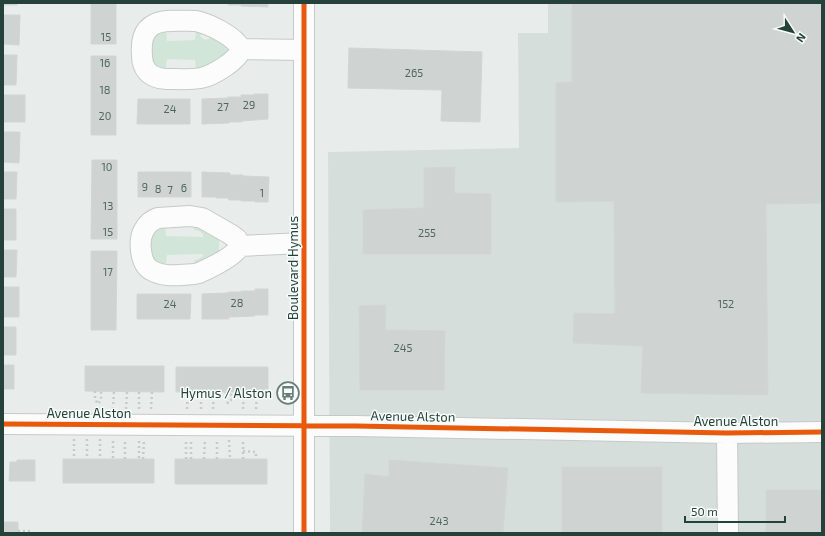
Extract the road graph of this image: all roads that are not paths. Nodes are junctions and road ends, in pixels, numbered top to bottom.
1 (304, 3) edge
2 (241, 49) junction
3 (304, 50) junction
4 (304, 243) junction
5 (240, 246) junction
6 (3, 424) edge
7 (304, 426) junction
8 (822, 432) edge
9 (727, 433) junction
10 (304, 533) edge
11 (728, 533) edge

1 - 3 street, Boulevard Hymus
2 - 2 street
2 - 3 street
3 - 4 street, Boulevard Hymus
4 - 5 street
4 - 7 street, Boulevard Hymus
5 - 5 street
6 - 7 street, Avenue Alston
7 - 9 street, Avenue Alston
7 - 10 street, Boulevard Hymus
8 - 9 street, Avenue Alston
9 - 11 street

